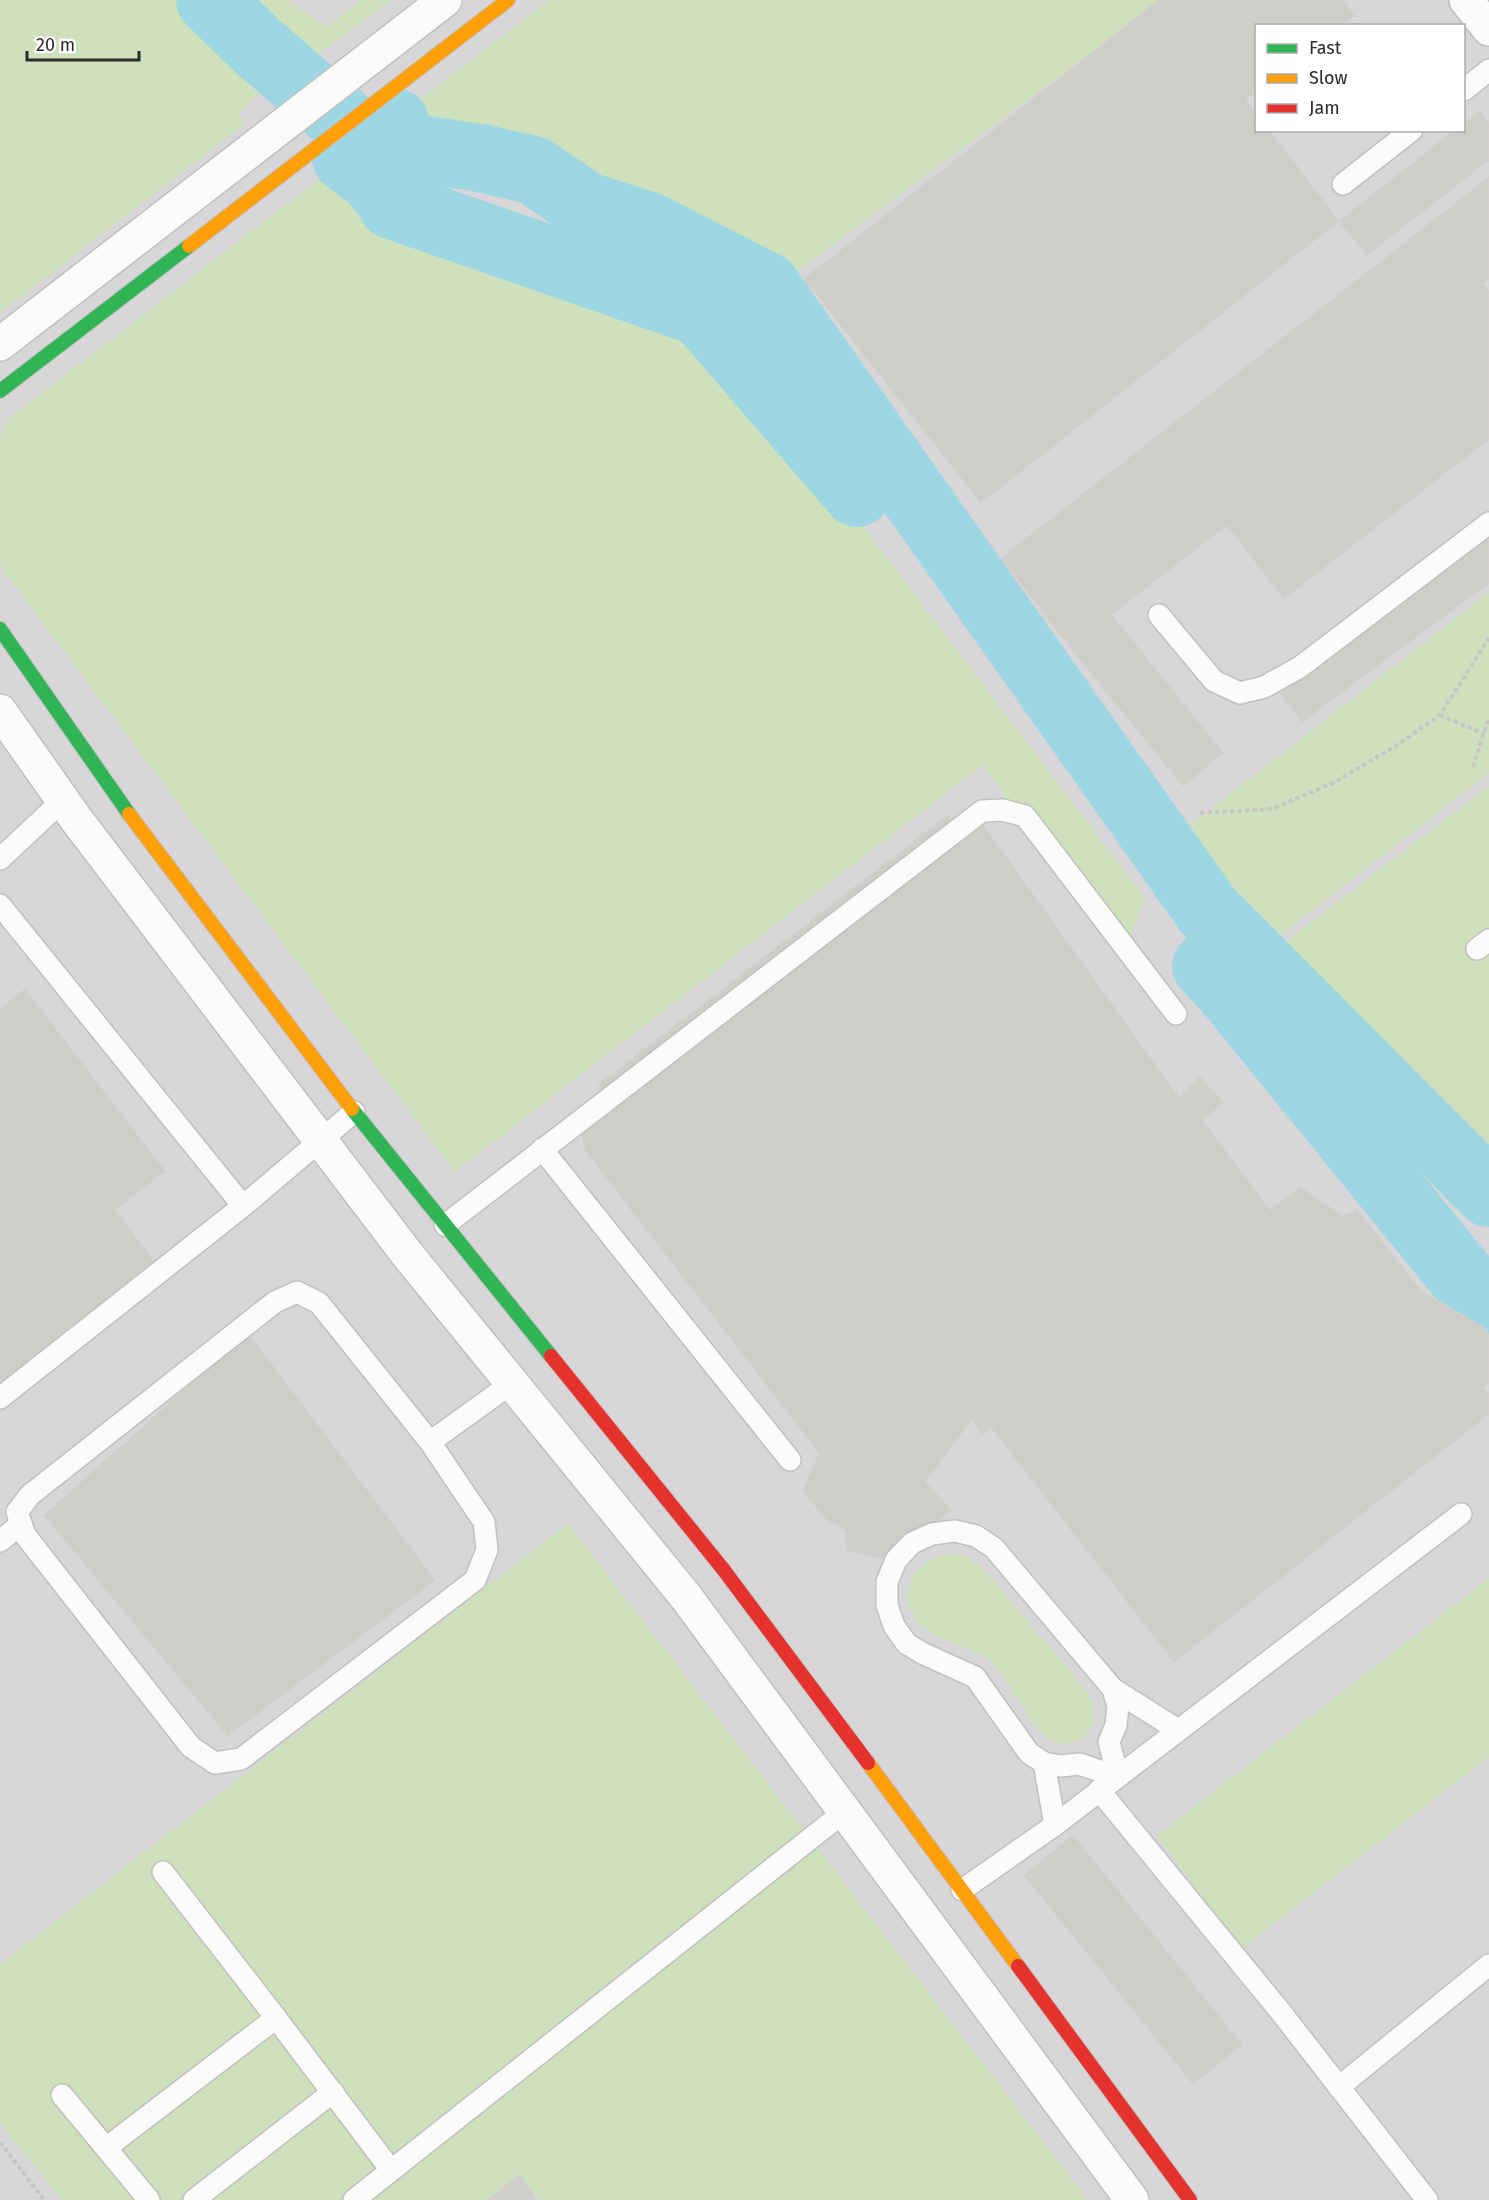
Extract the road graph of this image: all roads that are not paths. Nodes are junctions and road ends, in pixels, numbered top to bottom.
1 (445, 0) edge
2 (508, 0) edge
3 (1466, 0) edge
4 (1489, 29) edge
5 (1489, 70) edge
6 (1465, 89) edge
7 (1409, 132) edge
8 (1344, 184) dead end
9 (0, 344) edge
10 (0, 391) edge
11 (1489, 523) edge
12 (1159, 615) dead end
13 (0, 629) edge
14 (0, 711) edge
15 (63, 800) junction
16 (0, 859) edge
17 (0, 905) edge
18 (1176, 1014) dead end
19 (354, 1112) junction
20 (321, 1139) junction
21 (542, 1149) junction
22 (243, 1206) junction
23 (445, 1225) junction
24 (512, 1383) junction
25 (0, 1398) edge
26 (430, 1442) junction
27 (790, 1460) dead end
28 (1461, 1514) dead end
29 (21, 1524) junction
30 (0, 1541) edge
31 (1113, 1689) junction
32 (1178, 1730) junction
33 (1044, 1763) junction
34 (1118, 1777) junction
35 (1099, 1790) junction
36 (844, 1812) junction
37 (1055, 1825) junction
38 (163, 1872) dead end
39 (962, 1890) junction
40 (1489, 1965) edge
41 (276, 2018) junction
42 (1340, 2087) junction
43 (333, 2092) junction
44 (62, 2095) dead end
45 (106, 2148) junction
46 (392, 2170) junction
47 (149, 2200) edge
48 (194, 2200) edge
49 (354, 2200) edge
50 (1132, 2200) edge
51 (1190, 2200) edge
52 (1427, 2200) edge

1 - 9 street
2 - 10 street
3 - 4 street
5 - 6 lane
7 - 8 lane
11 - 12 lane
13 - 19 street
14 - 15 street
15 - 16 lane
15 - 20 street
17 - 22 lane
18 - 21 lane
19 - 20 lane
19 - 23 street
20 - 22 lane
20 - 24 street
21 - 23 lane
21 - 27 lane
22 - 25 lane
23 - 39 street
24 - 26 lane
24 - 36 street
26 - 29 lane
26 - 29 lane
28 - 32 lane
29 - 30 lane
31 - 32 lane
31 - 33 lane
31 - 34 lane
32 - 34 lane
33 - 34 lane
33 - 37 lane
34 - 35 lane
35 - 37 lane
35 - 42 lane
36 - 46 lane
36 - 50 street
37 - 39 lane
38 - 41 lane
39 - 51 street
40 - 42 lane
41 - 43 lane
41 - 45 lane
42 - 52 lane
43 - 46 lane
43 - 48 lane
44 - 45 lane
45 - 47 lane
46 - 49 lane

